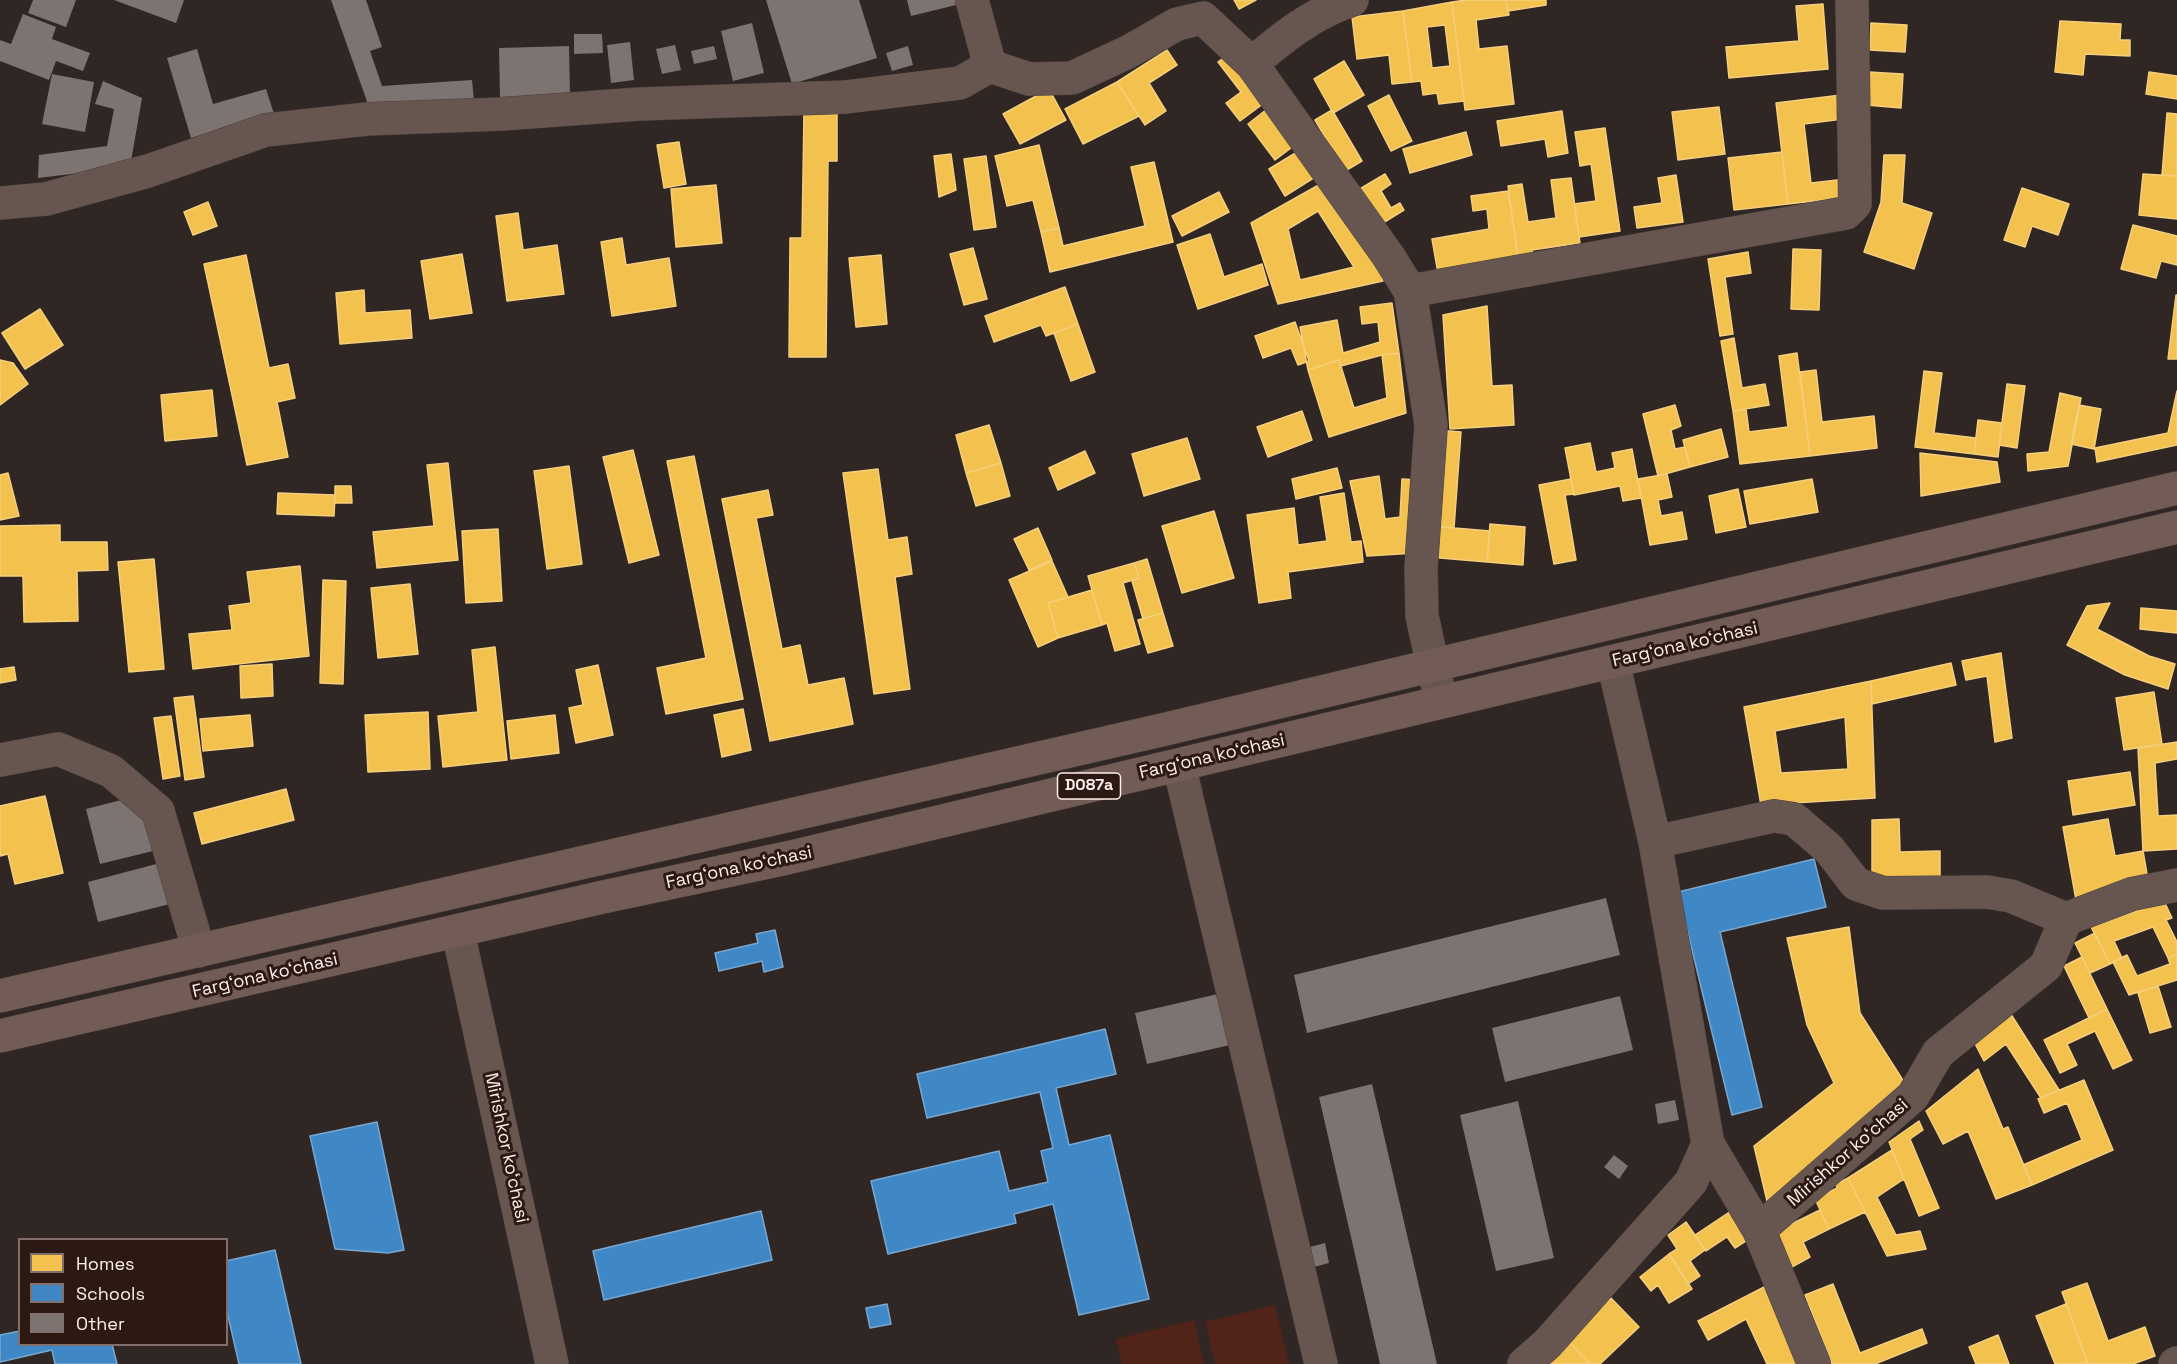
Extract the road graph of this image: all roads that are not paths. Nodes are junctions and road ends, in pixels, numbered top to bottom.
1 (972, 0) edge
2 (1352, 0) edge
3 (1852, 0) edge
4 (1252, 63) junction
5 (990, 66) junction
6 (0, 203) edge
7 (1410, 291) junction
8 (2177, 488) edge
9 (2177, 527) edge
10 (1613, 662) junction
11 (1434, 666) junction
12 (1441, 702) junction
13 (0, 760) edge
14 (1179, 765) junction
15 (1655, 842) junction
16 (594, 860) junction
17 (2177, 885) edge
18 (603, 897) junction
19 (2066, 919) junction
20 (458, 932) junction
21 (199, 951) junction
22 (0, 996) edge
23 (0, 1036) edge
24 (1708, 1144) junction
25 (1759, 1230) junction
26 (552, 1364) edge
27 (1321, 1364) edge
28 (1524, 1364) edge
29 (1814, 1364) edge

1 - 5 street
2 - 4 street
3 - 7 street
4 - 5 street
4 - 7 street
5 - 6 street
7 - 11 street
8 - 11 main road, D087a
9 - 10 main road, Fargʻona koʻchasi / D087a
10 - 12 main road, Fargʻona koʻchasi / D087a
10 - 15 street
11 - 12 street
11 - 16 main road, D087a
12 - 14 main road, Fargʻona koʻchasi / D087a
13 - 21 street
14 - 18 main road, Fargʻona koʻchasi / D087a
14 - 27 street
15 - 19 street
15 - 24 street
16 - 18 main road
16 - 21 main road, D087a
17 - 19 street
18 - 20 main road, Fargʻona koʻchasi / D087a
19 - 25 street, Mirishkor koʻchasi
20 - 23 main road, Fargʻona koʻchasi / D087a
20 - 26 street, Mirishkor koʻchasi
21 - 22 main road, D087a
24 - 25 street
24 - 28 street
25 - 29 street

